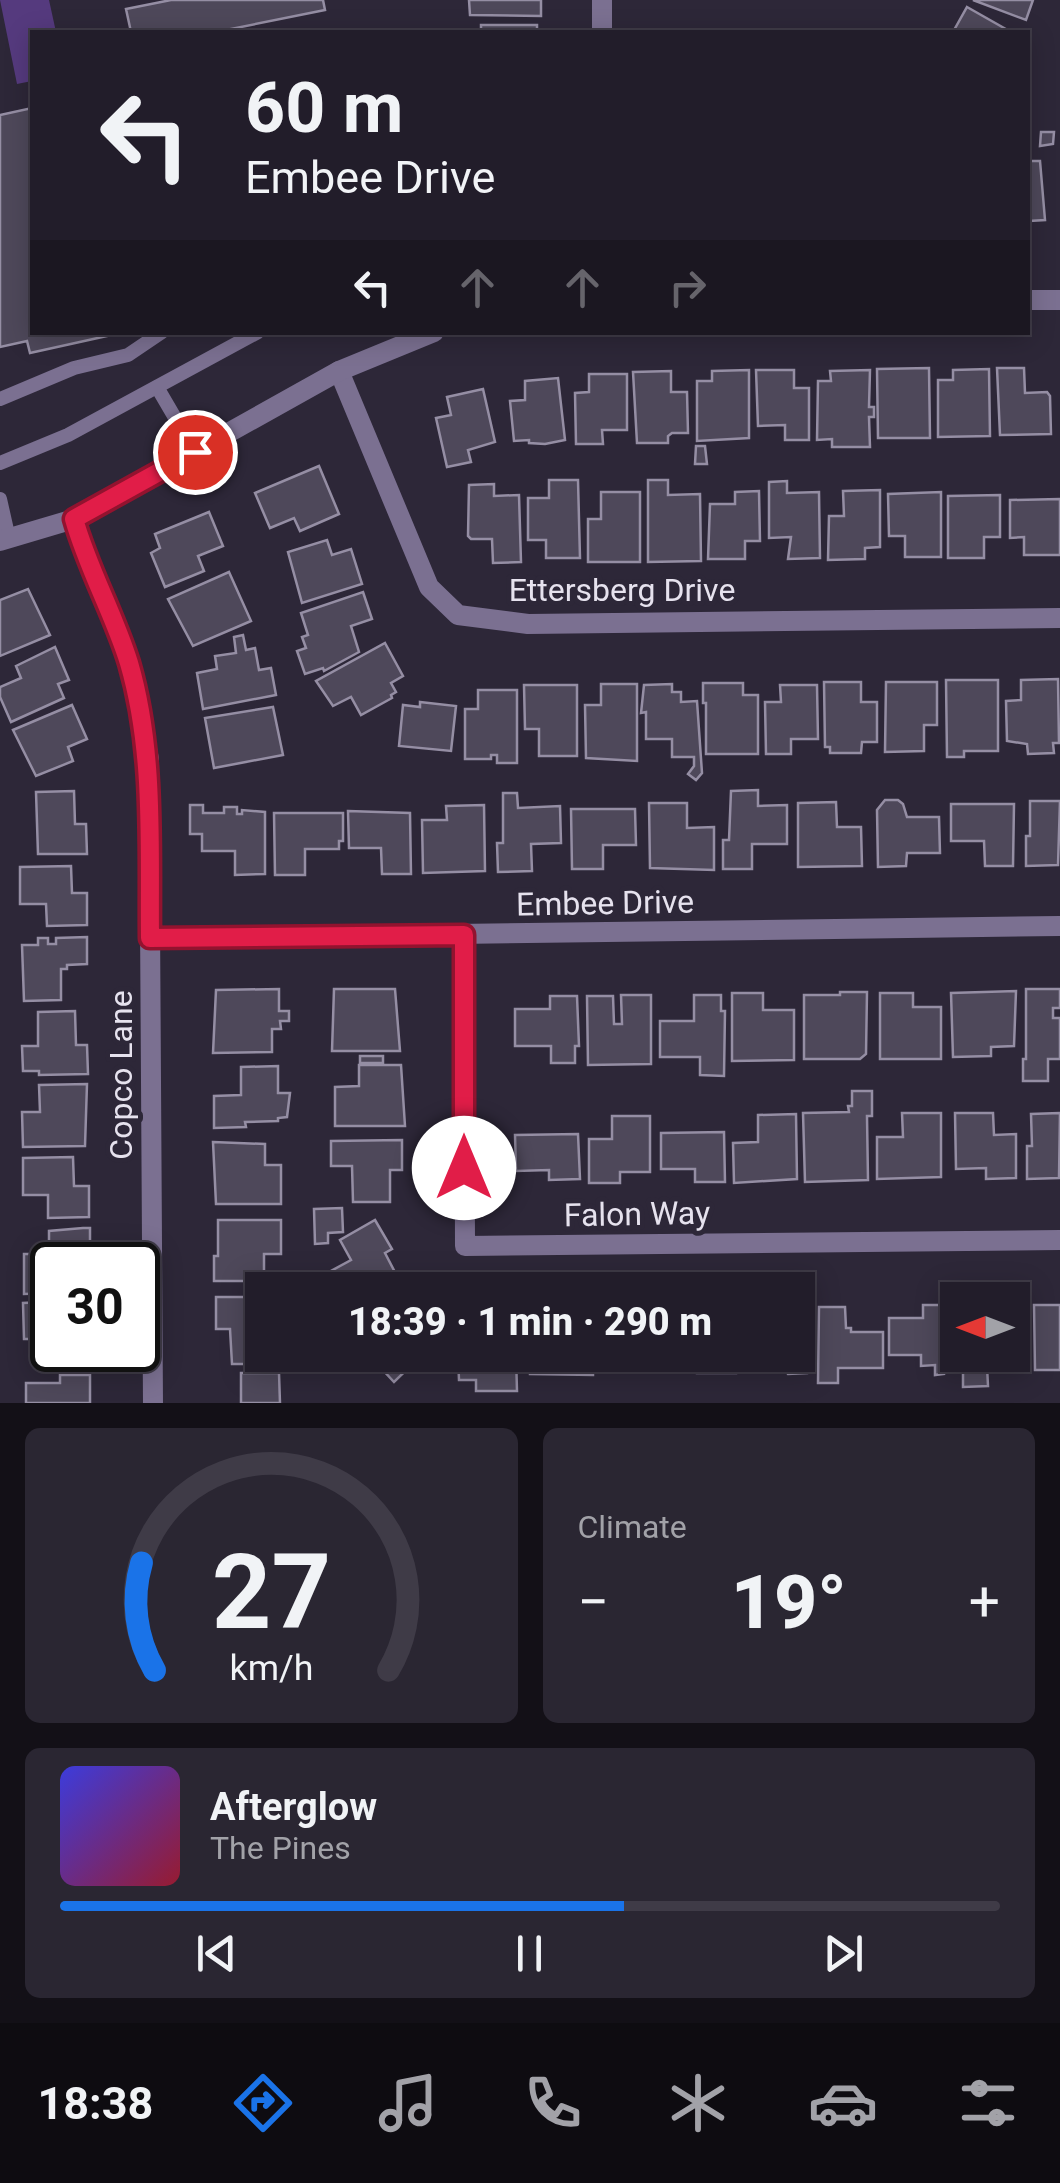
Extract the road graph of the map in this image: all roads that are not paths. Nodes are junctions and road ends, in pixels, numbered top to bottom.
1 (602, 0) edge
2 (602, 30) edge
3 (1030, 300) edge
4 (1060, 300) edge
5 (157, 335) edge
6 (252, 335) edge
7 (427, 335) edge
8 (340, 371) junction
9 (157, 387) junction
10 (0, 399) edge
11 (195, 452) junction
12 (0, 463) edge
13 (0, 499) edge
14 (74, 519) junction
15 (4, 540) edge
16 (1060, 618) edge
17 (1060, 926) edge
18 (464, 935) junction
19 (150, 938) junction
20 (1060, 1240) edge
21 (153, 1403) edge

1 - 2 street
3 - 4 street
5 - 10 lane
6 - 9 lane
7 - 8 street
8 - 11 street
8 - 16 street, Ettersberg Drive
9 - 11 lane
9 - 12 lane
11 - 14 street
13 - 15 lane
14 - 15 street
14 - 19 street, Copco Lane
17 - 18 street, Embee Drive
18 - 19 street, Embee Drive
18 - 20 street, Falon Way
19 - 21 street, Copco Lane

